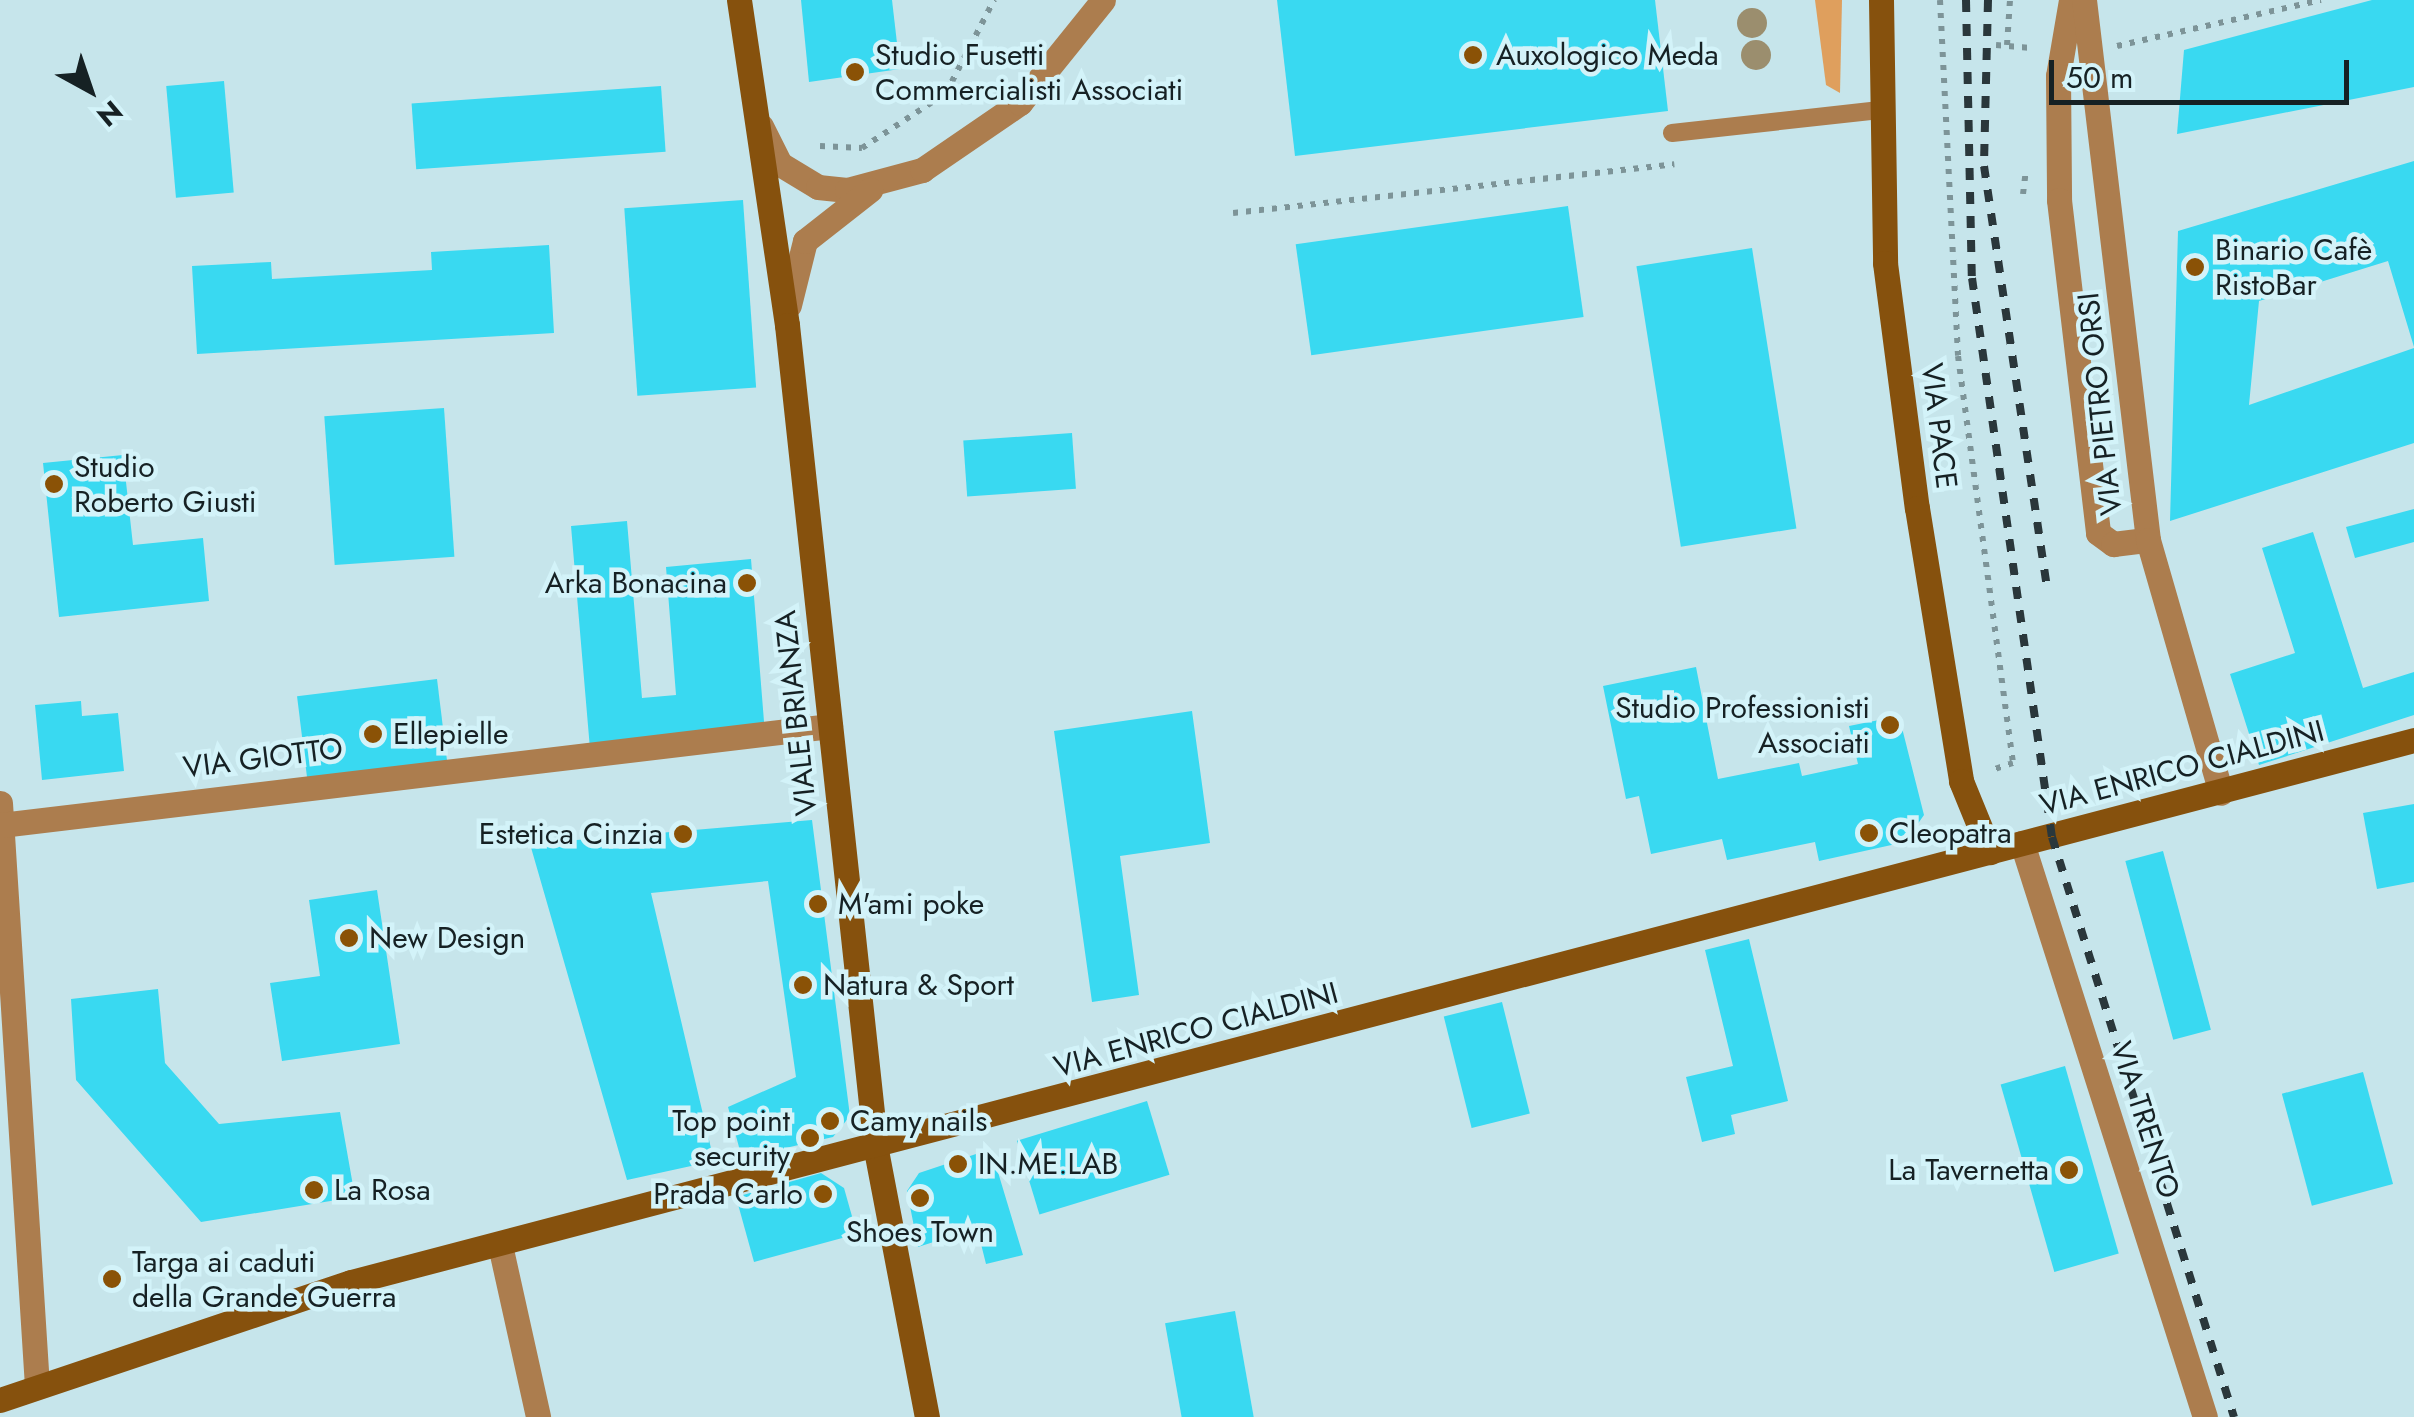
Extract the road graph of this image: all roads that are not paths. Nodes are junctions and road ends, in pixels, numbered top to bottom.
1 (740, 0) edge
2 (1103, 0) edge
3 (1881, 0) edge
4 (2071, 0) edge
5 (2084, 0) edge
6 (748, 94) junction
7 (1880, 110) junction
8 (1672, 133) dead end
9 (878, 184) junction
10 (787, 325) junction
11 (2148, 540) junction
12 (830, 726) junction
13 (2414, 740) edge
14 (2221, 793) junction
15 (1, 814) edge
16 (2022, 844) junction
17 (1990, 852) junction
18 (876, 1150) junction
19 (500, 1245) junction
20 (37, 1388) junction
21 (0, 1400) edge
22 (538, 1417) edge
23 (927, 1417) edge
24 (2205, 1417) edge

1 - 6 street, VIALE BRIANZA
2 - 9 street
3 - 7 street, VIA PACE
4 - 11 street
5 - 11 street, VIA PIETRO ORSI
6 - 9 street
6 - 10 street, VIALE BRIANZA
7 - 8 lane
7 - 17 street, VIA PACE
9 - 10 street
10 - 12 street, VIALE BRIANZA
11 - 14 street, VIA PIETRO ORSI
12 - 15 street, VIA GIOTTO
12 - 18 street, VIALE BRIANZA
13 - 14 street, VIA ENRICO CIALDINI
14 - 16 street, VIA ENRICO CIALDINI
15 - 20 street
16 - 17 street, VIA ENRICO CIALDINI
16 - 24 street, VIA TRENTO
17 - 18 street, VIA ENRICO CIALDINI
18 - 19 street, VIA ENRICO CIALDINI
18 - 23 street, VIALE BRIANZA
19 - 20 street, VIA ENRICO CIALDINI
19 - 22 street
20 - 21 street, VIA ENRICO CIALDINI

